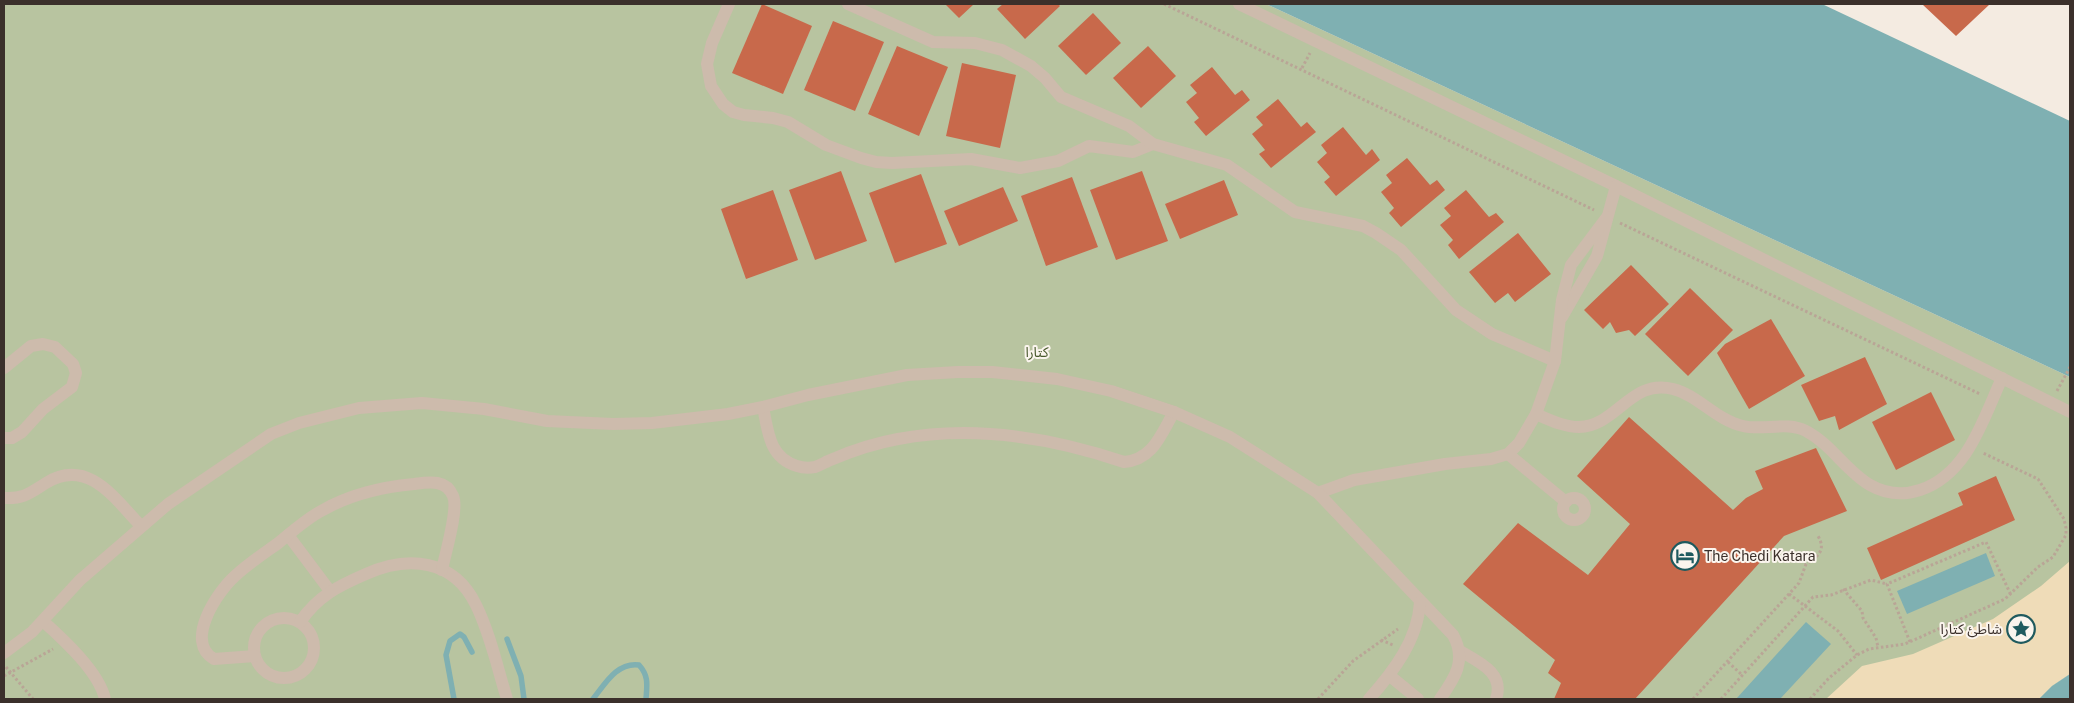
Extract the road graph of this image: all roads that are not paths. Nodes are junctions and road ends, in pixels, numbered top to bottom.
1 (729, 4) edge
2 (848, 4) edge
3 (1239, 4) edge
4 (1153, 144) junction
5 (1616, 186) junction
6 (1607, 216) junction
7 (1562, 317) junction
8 (1555, 362) junction
9 (4, 368) edge
10 (2002, 378) junction
11 (763, 407) junction
12 (1174, 412) junction
13 (2070, 412) edge
14 (1536, 414) junction
15 (4, 438) edge
16 (1508, 454) junction
17 (1318, 493) junction
18 (4, 498) edge
19 (1566, 502) dead end
20 (141, 526) junction
21 (288, 535) junction
22 (442, 570) junction
23 (330, 591) junction
24 (1420, 602) junction
25 (44, 622) junction
26 (300, 622) junction
27 (1460, 651) junction
28 (4, 653) edge
29 (255, 656) junction
30 (1390, 676) junction
31 (105, 699) edge
32 (507, 699) edge
33 (1369, 699) edge
34 (1418, 699) edge
35 (1440, 699) edge
36 (1496, 699) edge

1 - 4 street
2 - 4 street
3 - 5 street
4 - 8 street
5 - 6 street
5 - 10 street
6 - 7 street
6 - 7 street
7 - 8 street
8 - 14 street
9 - 15 street
10 - 13 street
10 - 14 street
11 - 12 street
11 - 12 street
11 - 20 street
12 - 17 street
14 - 16 street
16 - 17 street
16 - 19 street
17 - 24 street
18 - 20 street
20 - 25 street
21 - 22 street
21 - 23 street
21 - 29 street
22 - 23 street
22 - 32 street
23 - 26 street
24 - 27 street
24 - 30 street
25 - 28 street
25 - 31 street
26 - 29 street
26 - 29 street
27 - 35 street
27 - 36 street
30 - 33 street
30 - 34 street

